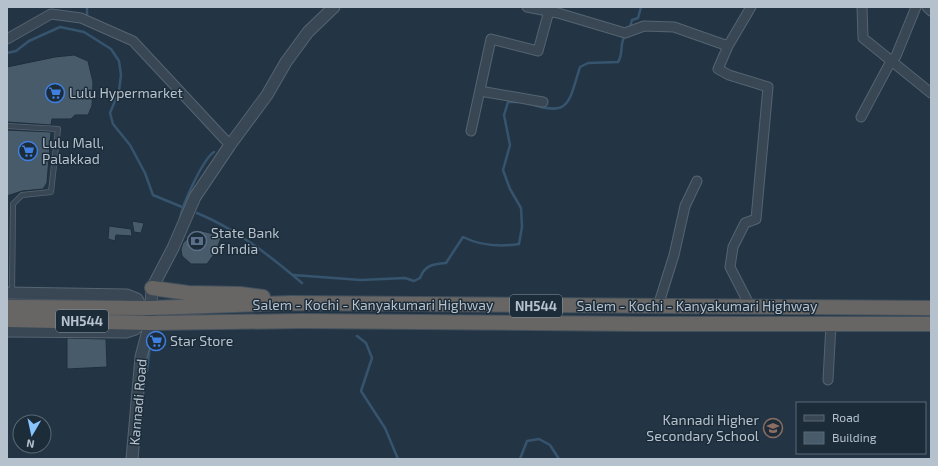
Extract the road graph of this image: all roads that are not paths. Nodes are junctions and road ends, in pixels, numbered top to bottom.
1 (334, 7) edge
2 (527, 7) edge
3 (750, 7) edge
4 (862, 7) edge
5 (916, 7) edge
6 (927, 7) edge
7 (549, 11) junction
8 (931, 11) edge
9 (7, 39) edge
10 (728, 46) junction
11 (891, 61) junction
12 (480, 91) junction
13 (931, 93) edge
14 (542, 102) dead end
15 (861, 117) dead end
16 (7, 126) edge
17 (471, 131) dead end
18 (230, 145) junction
19 (697, 181) dead end
20 (152, 288) junction
21 (10, 293) edge
22 (275, 304) junction
23 (658, 306) junction
24 (750, 306) junction
25 (7, 307) edge
26 (146, 307) junction
27 (931, 308) edge
28 (7, 320) edge
29 (146, 323) junction
30 (831, 324) junction
31 (931, 324) edge
32 (7, 331) edge
33 (828, 380) dead end
34 (132, 459) edge

1 - 18 street
2 - 7 street
3 - 10 street
4 - 11 street
5 - 11 street
6 - 8 street
7 - 10 street
7 - 12 street
9 - 18 street
10 - 24 street
11 - 13 street
11 - 15 street
12 - 14 street
12 - 17 street
16 - 21 lane
18 - 20 street
19 - 23 street
20 - 22 highway
20 - 26 street, Kannadi Road
21 - 26 street
22 - 23 highway, Salem - Kochi - Kanyakumari Highway / NH544
22 - 26 highway, Salem - Kochi - Kanyakumari Highway / NH544
23 - 24 highway, Salem - Kochi - Kanyakumari Highway / NH544
24 - 27 highway, Salem - Kochi - Kanyakumari Highway / NH544
25 - 26 highway, Salem - Kochi - Kanyakumari Highway / NH544
26 - 29 street, Kannadi Road
28 - 29 highway, Salem - Kochi - Kanyakumari Highway / NH544
29 - 30 highway, Salem - Kochi - Kanyakumari Highway / NH544
29 - 32 street
29 - 34 street, Kannadi Road
30 - 31 highway, Salem - Kochi - Kanyakumari Highway / NH544
30 - 33 street

